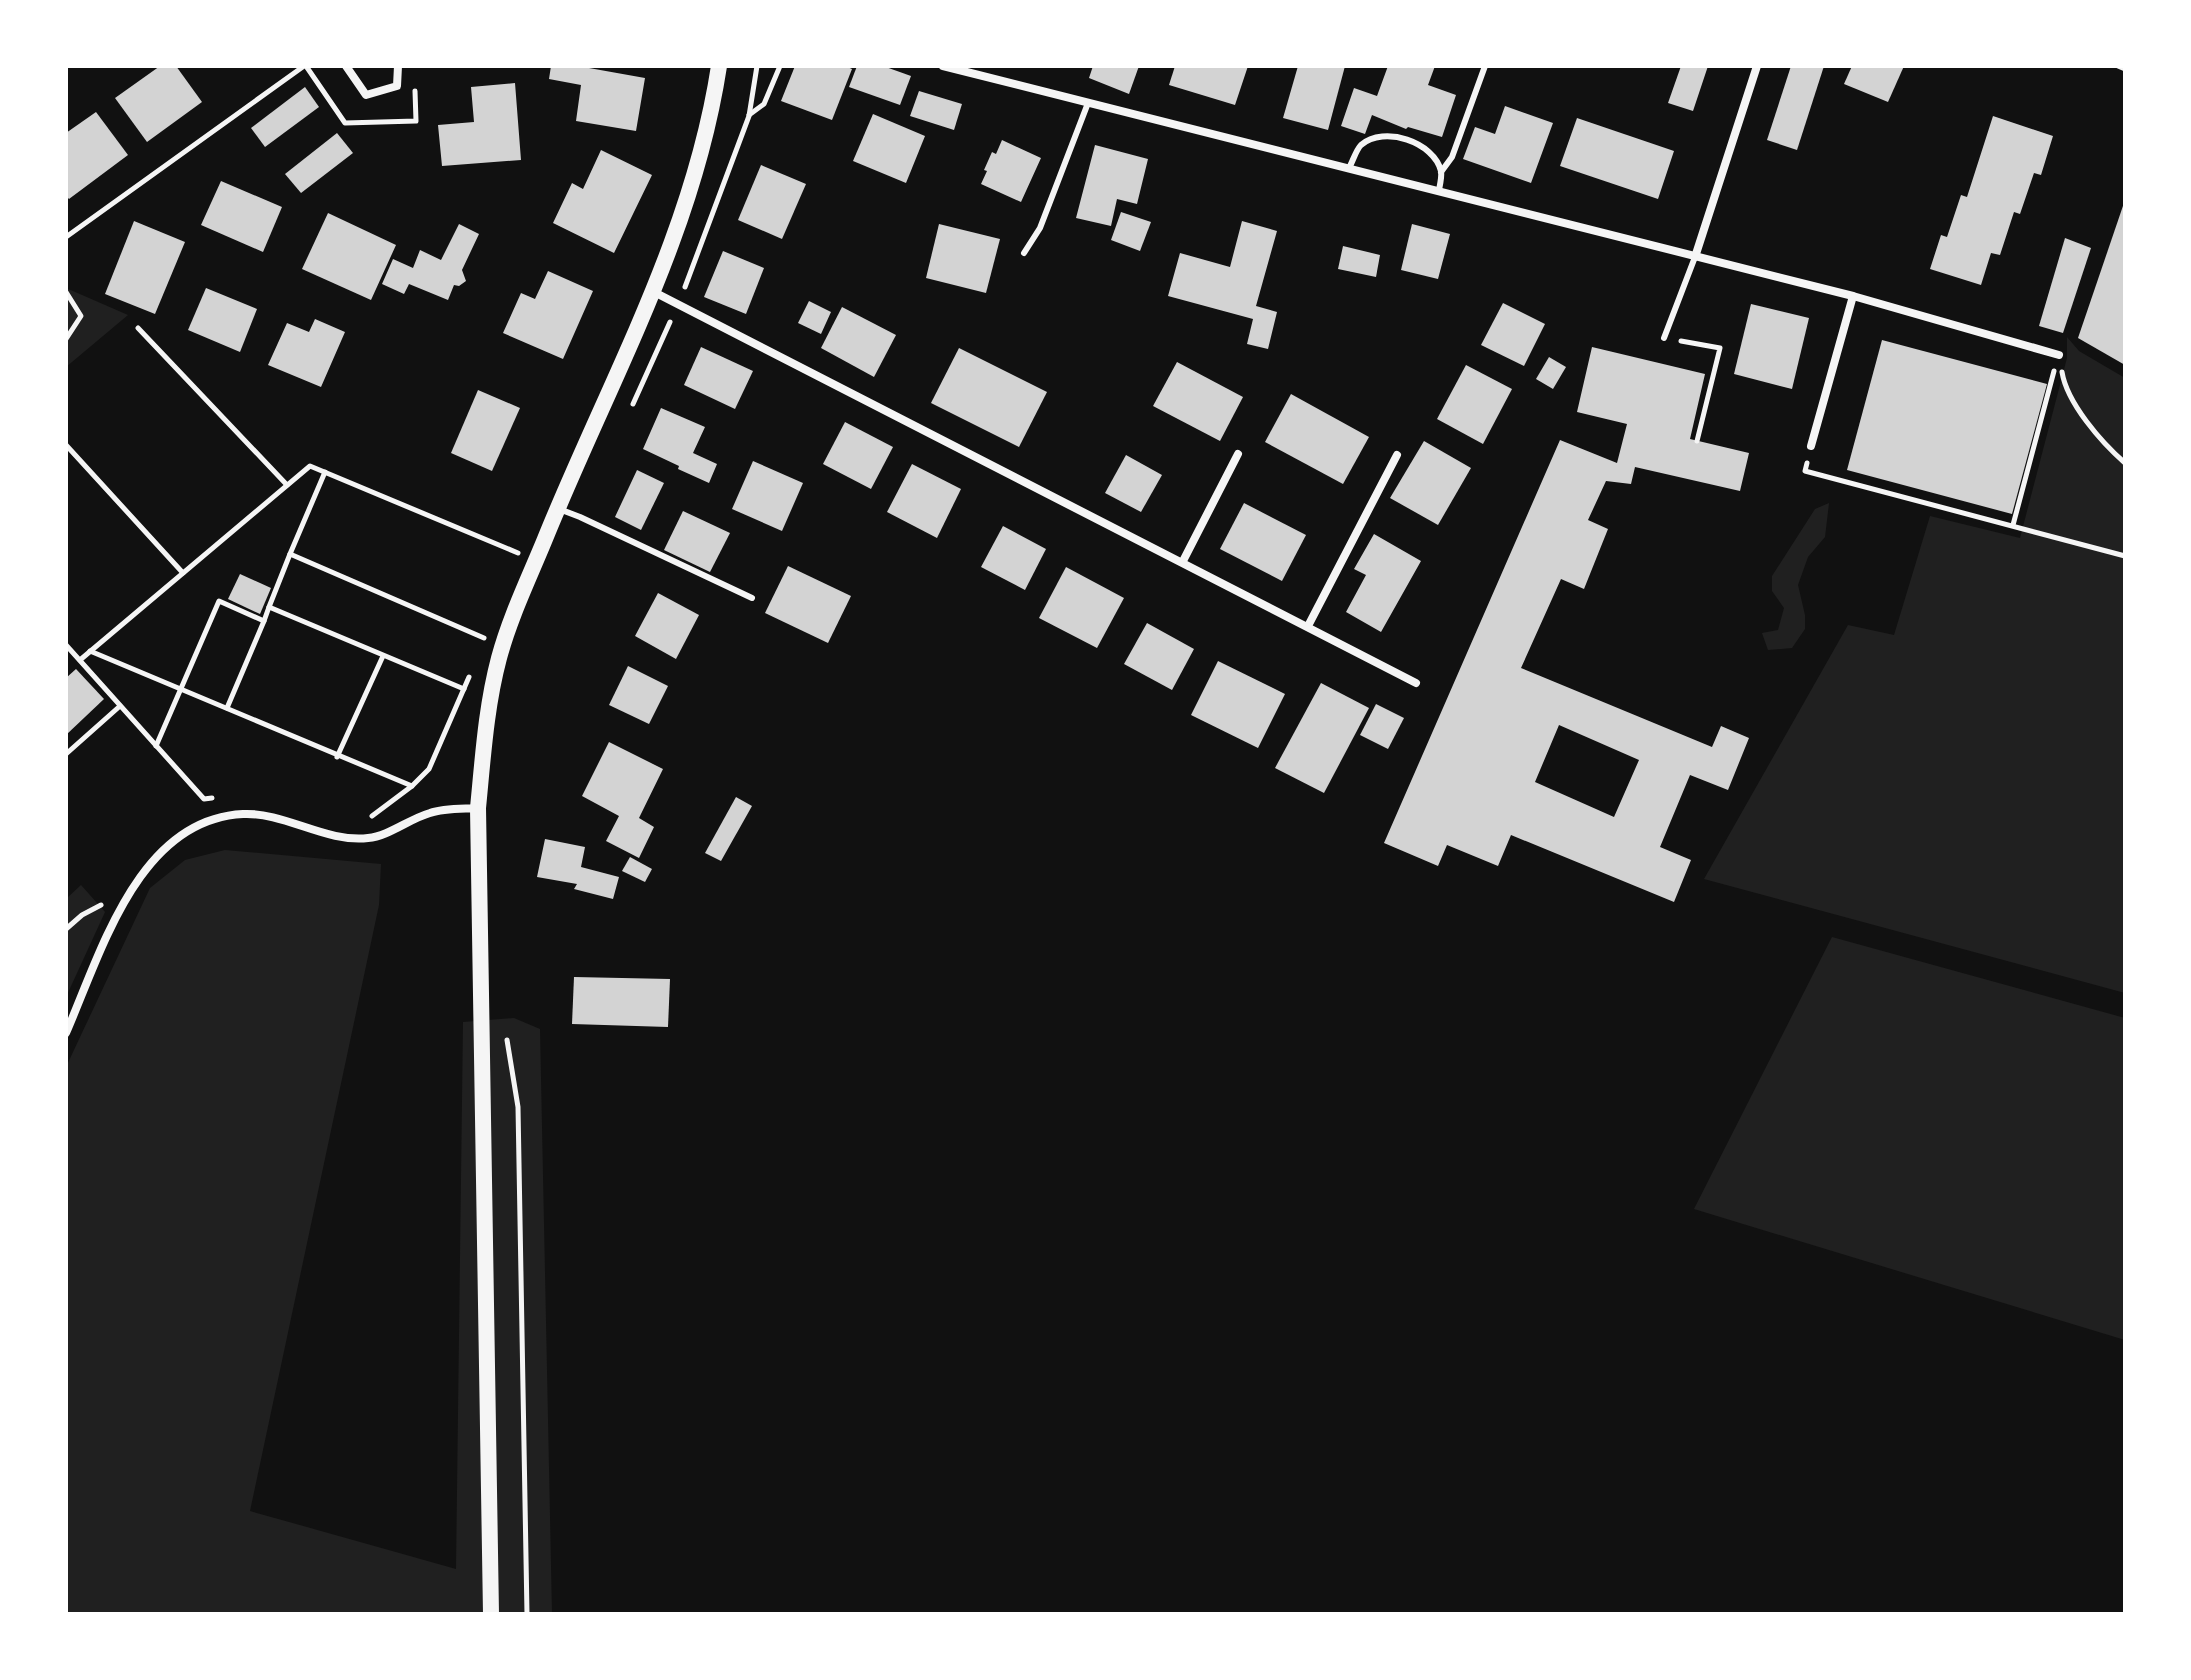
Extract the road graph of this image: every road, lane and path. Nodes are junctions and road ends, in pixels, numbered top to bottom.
1 (304, 66) edge
2 (346, 66) edge
3 (398, 66) edge
4 (719, 66) edge
5 (757, 66) edge
6 (780, 66) edge
7 (943, 66) edge
8 (1485, 66) edge
9 (1757, 66) edge
10 (2118, 66) edge
11 (2125, 69) edge
12 (1088, 103) junction
13 (749, 116) junction
14 (1349, 168) junction
15 (1441, 172) junction
16 (1439, 190) junction
17 (66, 237) edge
18 (1024, 253) dead end
19 (1695, 257) junction
20 (66, 292) edge
21 (654, 292) junction
22 (1853, 296) junction
23 (678, 304) junction
24 (138, 328) dead end
25 (1664, 338) joint
26 (66, 339) edge
27 (2059, 355) junction
28 (626, 417) dead end
29 (1697, 441) dead end
30 (66, 445) edge
31 (1811, 446) joint
32 (1238, 454) dead end
33 (1397, 455) dead end
34 (2125, 463) edge
35 (325, 472) junction
36 (287, 485) junction
37 (557, 509) junction
38 (2013, 525) junction
39 (290, 554) junction
40 (2125, 556) edge
41 (1183, 561) junction
42 (513, 567) dead end
43 (183, 573) junction
44 (752, 598) dead end
45 (269, 607) junction
46 (264, 621) junction
47 (490, 624) dead end
48 (1308, 626) junction
49 (485, 638) junction
50 (67, 647) edge
51 (90, 651) junction
52 (480, 651) dead end
53 (383, 656) junction
54 (80, 660) junction
55 (474, 664) dead end
56 (1416, 683) dead end
57 (181, 688) junction
58 (464, 689) junction
59 (120, 706) junction
60 (227, 708) junction
61 (156, 746) junction
62 (66, 754) edge
63 (337, 757) junction
64 (412, 786) junction
65 (219, 797) dead end
66 (478, 808) junction
67 (362, 824) dead end
68 (128, 893) junction
69 (66, 929) edge
70 (505, 1026) dead end
71 (66, 1033) edge
72 (491, 1614) edge
73 (527, 1614) edge

1 - 17 path
2 - 3 street
4 - 21 main road
5 - 13 path
6 - 13 path
7 - 12 street
8 - 15 lane
9 - 19 street
10 - 11 path
12 - 14 street
12 - 18 lane
13 - 23 path
14 - 15 lane
14 - 16 street
15 - 16 lane
16 - 19 street
19 - 22 street
19 - 25 lane
20 - 26 path
21 - 23 street
21 - 37 main road
22 - 27 street
22 - 31 street
23 - 28 path
23 - 41 street
24 - 36 path
25 - 29 path
27 - 34 path
27 - 38 path
30 - 43 path
31 - 38 path
32 - 41 street
33 - 48 street
35 - 36 path
35 - 39 path
35 - 42 path
36 - 43 path
37 - 44 lane
37 - 66 main road
38 - 40 path
39 - 45 path
39 - 49 path
41 - 48 street
43 - 51 path
45 - 46 path
45 - 53 path
46 - 57 path
46 - 60 path
47 - 49 path
48 - 56 street
49 - 52 path
50 - 54 path
51 - 54 path
51 - 57 path
53 - 58 path
53 - 63 path
54 - 59 path
55 - 58 path
57 - 60 path
57 - 61 path
58 - 64 path
59 - 61 path
59 - 62 path
60 - 63 path
61 - 65 path
63 - 64 path
64 - 67 path
66 - 68 street
66 - 72 main road
68 - 69 path
68 - 71 street
70 - 73 path

